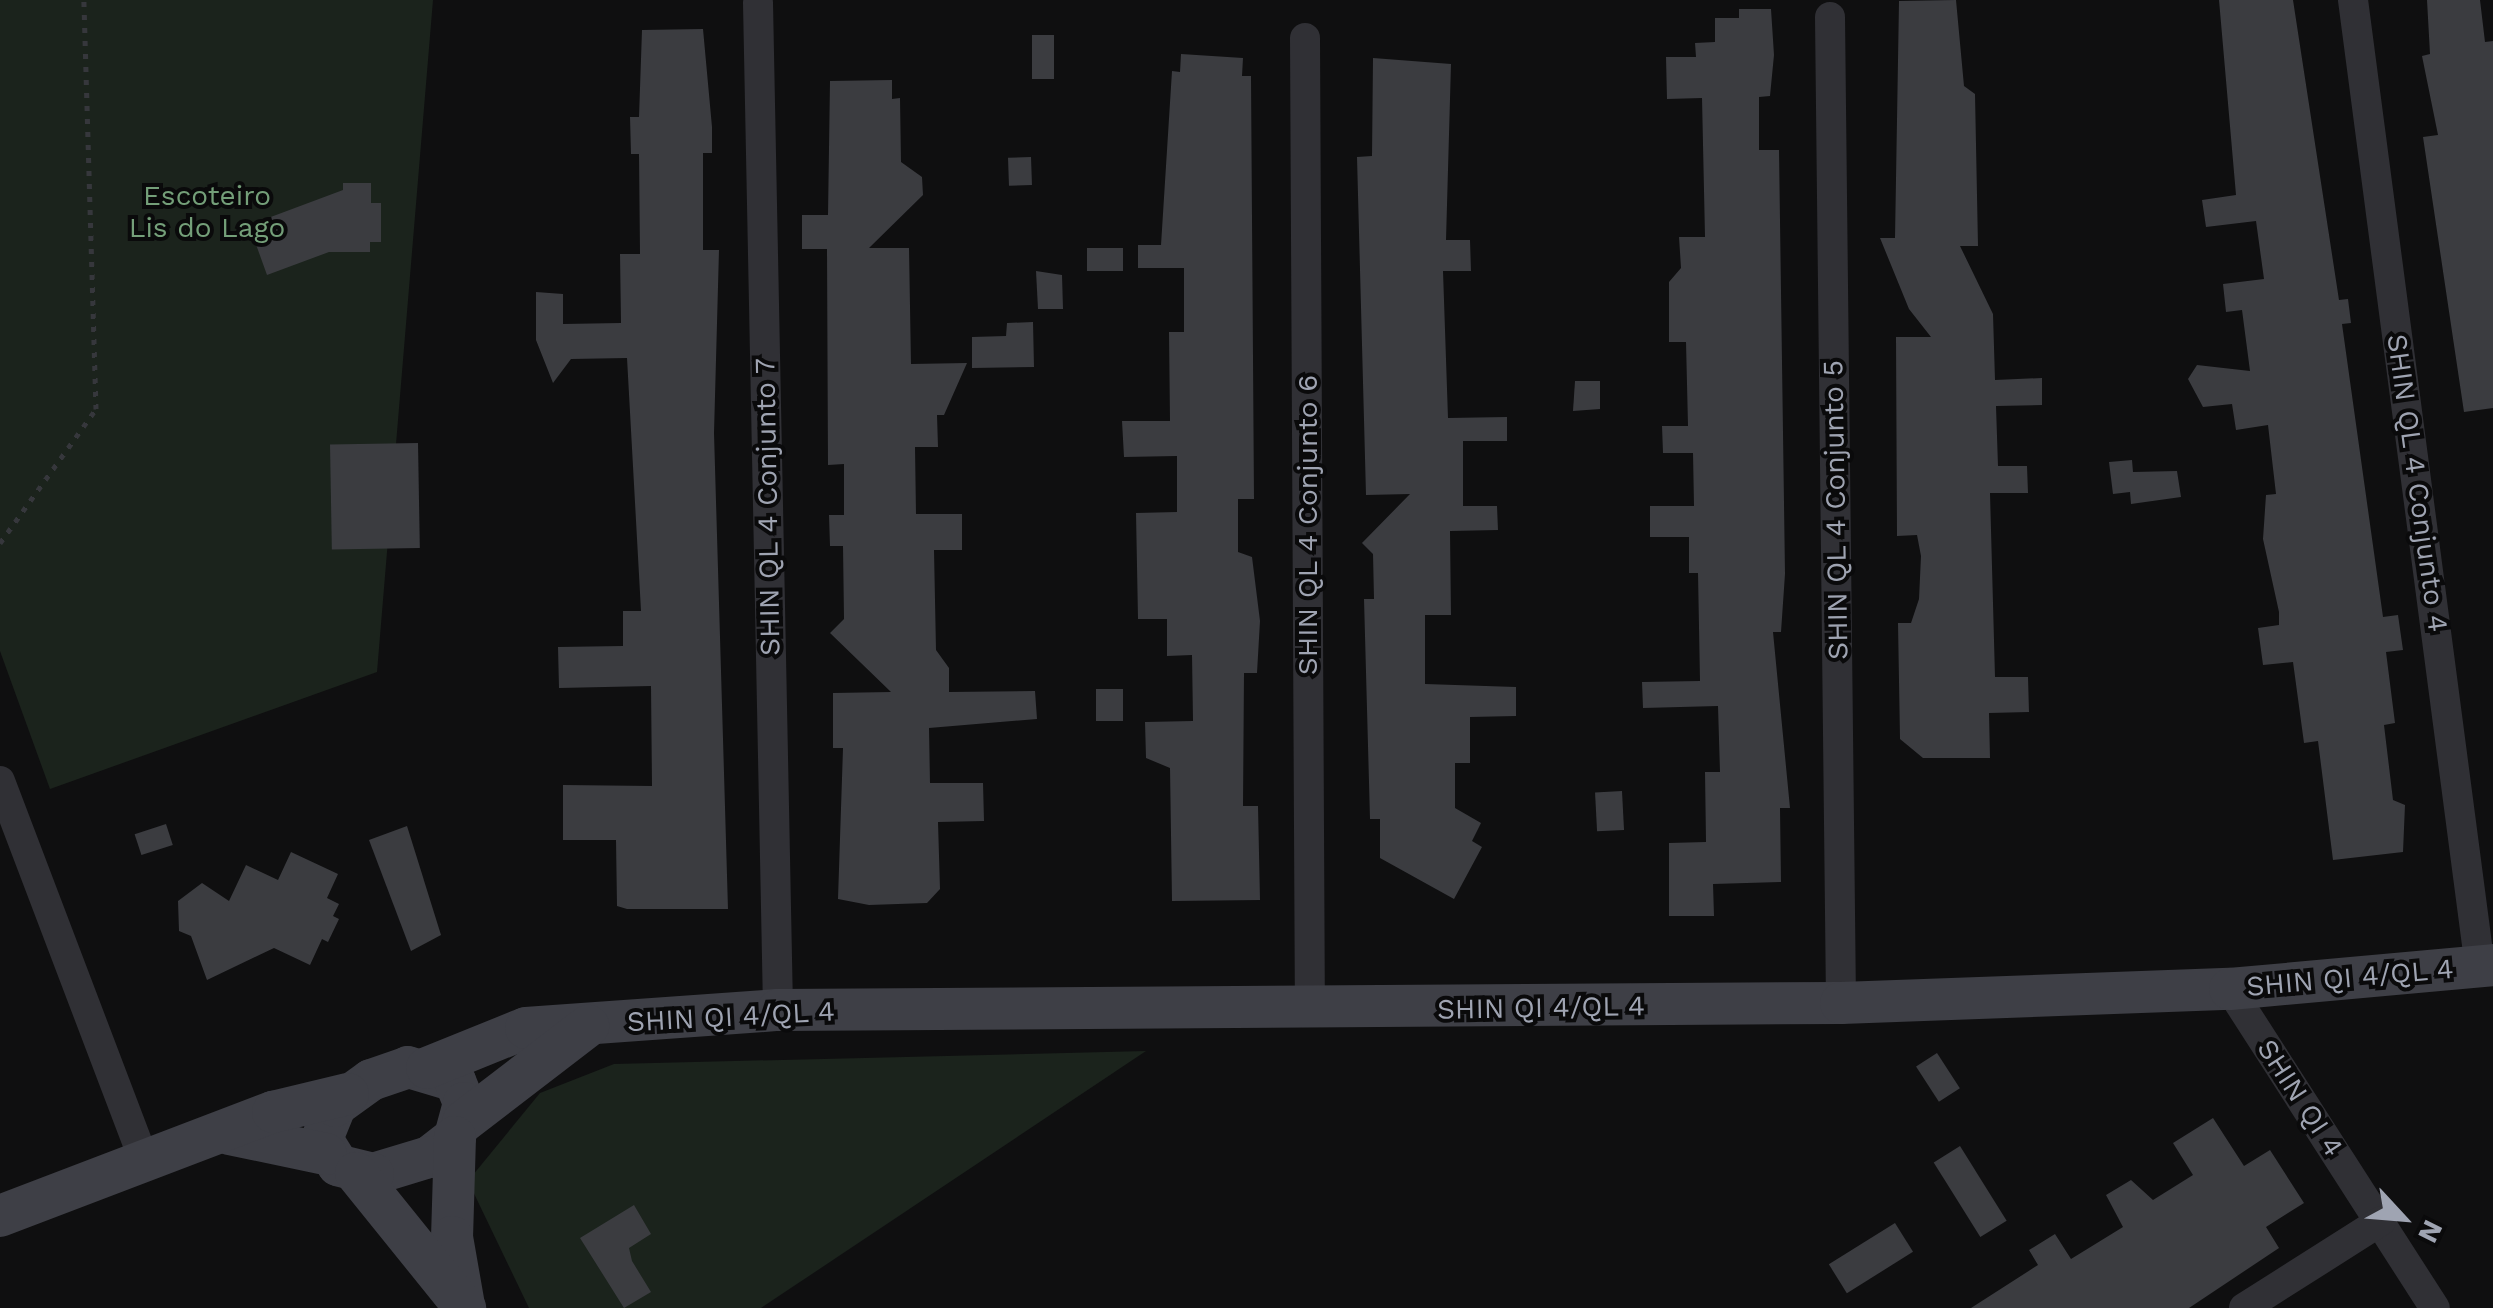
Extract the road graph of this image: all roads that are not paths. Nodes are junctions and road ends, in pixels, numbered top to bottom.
1 (2353, 0) edge
2 (758, 3) dead end
3 (1830, 17) dead end
4 (1305, 38) dead end
5 (0, 781) edge
6 (2487, 966) edge
7 (2230, 989) junction
8 (1841, 1003) junction
9 (778, 1010) junction
10 (1310, 1012) junction
11 (588, 1026) junction
12 (427, 1068) junction
13 (348, 1094) junction
14 (459, 1129) junction
15 (229, 1134) junction
16 (145, 1162) junction
17 (341, 1164) junction
18 (0, 1216) edge
19 (2381, 1221) junction
20 (464, 1308) edge
21 (2244, 1308) edge
22 (2435, 1308) edge

1 - 6 street, SHIN QL 4 Conjunto 4
2 - 9 street, SHIN QL 4 Conjunto 7
3 - 8 street, SHIN QL 4 Conjunto 5
4 - 10 street, SHIN QL 4 Conjunto 6
5 - 16 street
6 - 7 street, SHIN QI 4/QL 4
7 - 8 street, SHIN QI 4/QL 4
7 - 19 street, SHIN QI 4
8 - 10 street, SHIN QI 4/QL 4
9 - 10 street, SHIN QI 4/QL 4
9 - 11 street, SHIN QI 4/QL 4
11 - 12 street, SHIN QI 4/QL 4
11 - 14 street, SHIN QI 4/QL 4
12 - 13 street
12 - 14 street
13 - 15 street
13 - 17 street
14 - 17 street
14 - 20 street
15 - 16 street
15 - 17 street
16 - 18 street
17 - 20 street
19 - 21 street
19 - 22 street, SHIN QI 4

